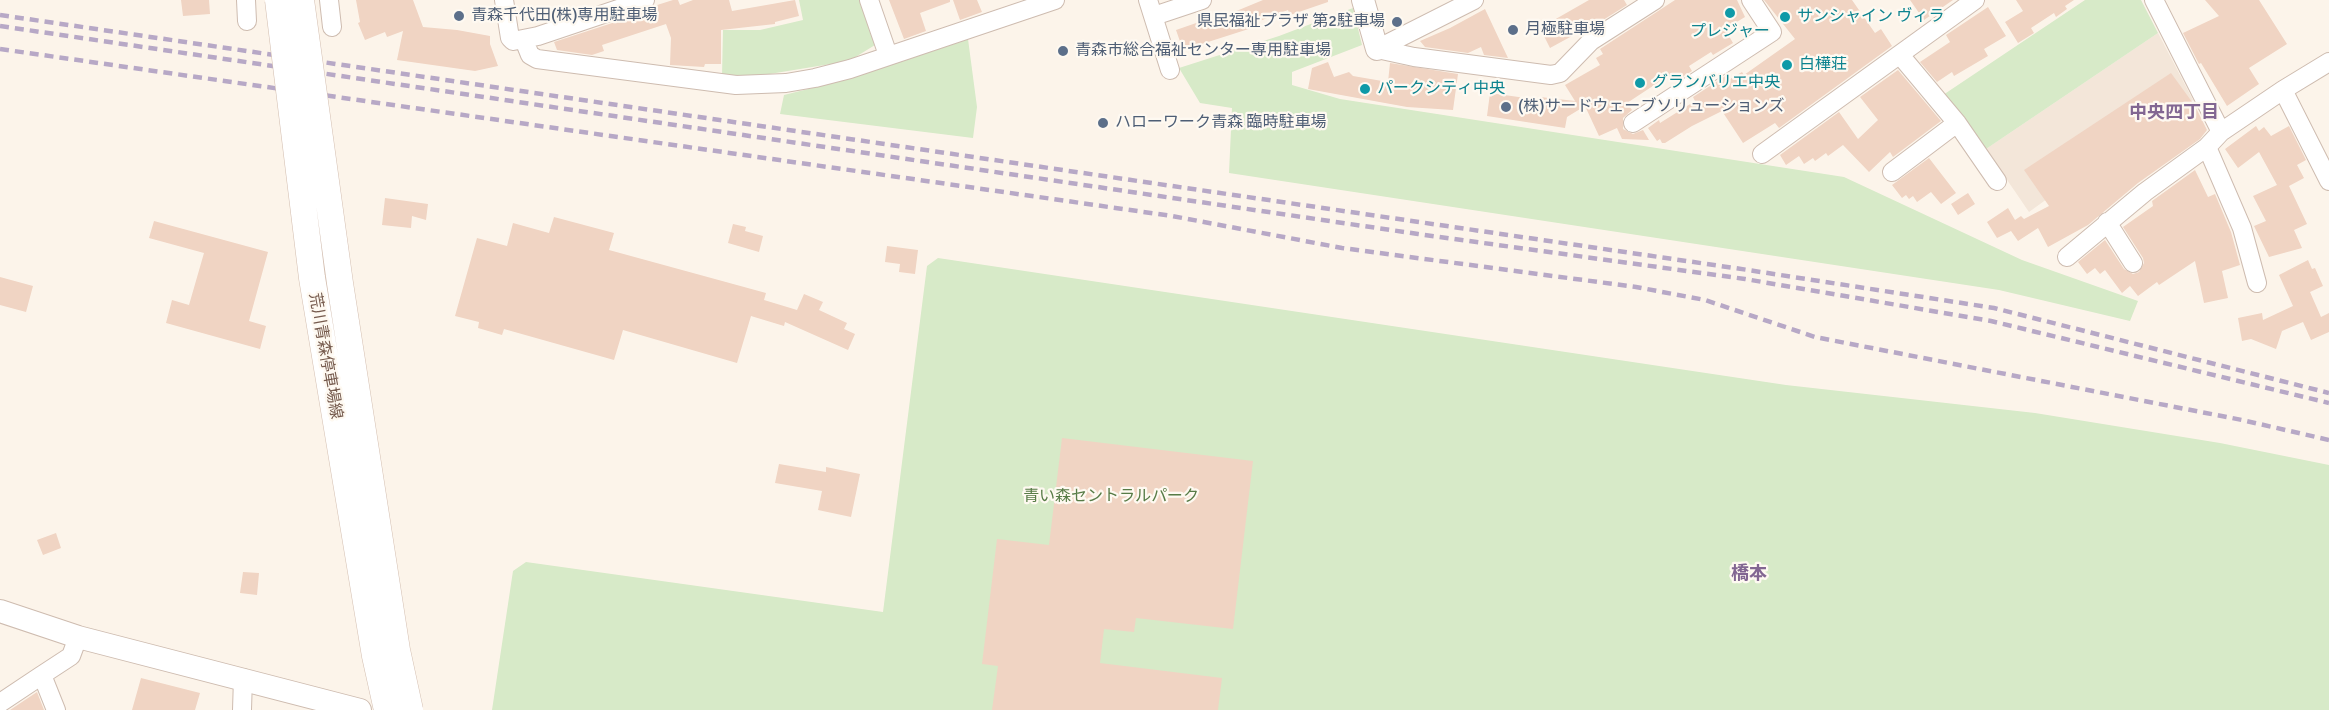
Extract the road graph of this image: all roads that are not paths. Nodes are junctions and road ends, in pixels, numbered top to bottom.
1 (246, 0) edge
2 (278, 0) edge
3 (301, 0) edge
4 (329, 0) edge
5 (504, 0) edge
6 (645, 0) edge
7 (869, 0) edge
8 (1055, 0) edge
9 (1202, 0) edge
10 (1363, 0) edge
11 (1474, 0) edge
12 (1655, 0) edge
13 (1751, 0) edge
14 (1976, 0) edge
15 (2154, 0) edge
16 (1151, 8) edge
17 (247, 21) dead end
18 (332, 27) dead end
19 (524, 40) junction
20 (1377, 49) junction
21 (888, 55) junction
22 (1900, 55) junction
23 (2329, 62) edge
24 (1170, 70) dead end
25 (2283, 90) junction
26 (1633, 123) dead end
27 (1957, 123) junction
28 (2222, 132) junction
29 (2207, 147) junction
30 (1762, 154) dead end
31 (1892, 172) dead end
32 (1997, 181) dead end
33 (2329, 181) edge
34 (2108, 222) junction
35 (2067, 257) dead end
36 (2133, 263) dead end
37 (2257, 283) dead end
38 (0, 611) edge
39 (78, 637) junction
40 (42, 675) junction
41 (243, 678) junction
42 (0, 703) edge
43 (56, 710) edge
44 (242, 710) edge
45 (359, 710) edge
46 (387, 710) edge
47 (410, 710) edge

1 - 17 street
2 - 46 main road, 荒川青森停車場線, bridge
3 - 47 main road, 荒川青森停車場線, bridge
4 - 18 street
5 - 19 street
6 - 19 street
7 - 21 street
8 - 21 street
9 - 16 street
10 - 20 street
11 - 20 street
12 - 20 street
13 - 26 street
14 - 22 street
15 - 28 street
16 - 24 street
19 - 21 street
22 - 27 street
22 - 30 street
23 - 25 street
25 - 28 street
25 - 33 street
27 - 31 street
27 - 32 street
28 - 29 street
29 - 34 street
29 - 37 street
34 - 35 street
34 - 36 street
38 - 39 street
39 - 40 street
39 - 41 street
40 - 42 street
40 - 43 street
41 - 44 street
41 - 45 street

